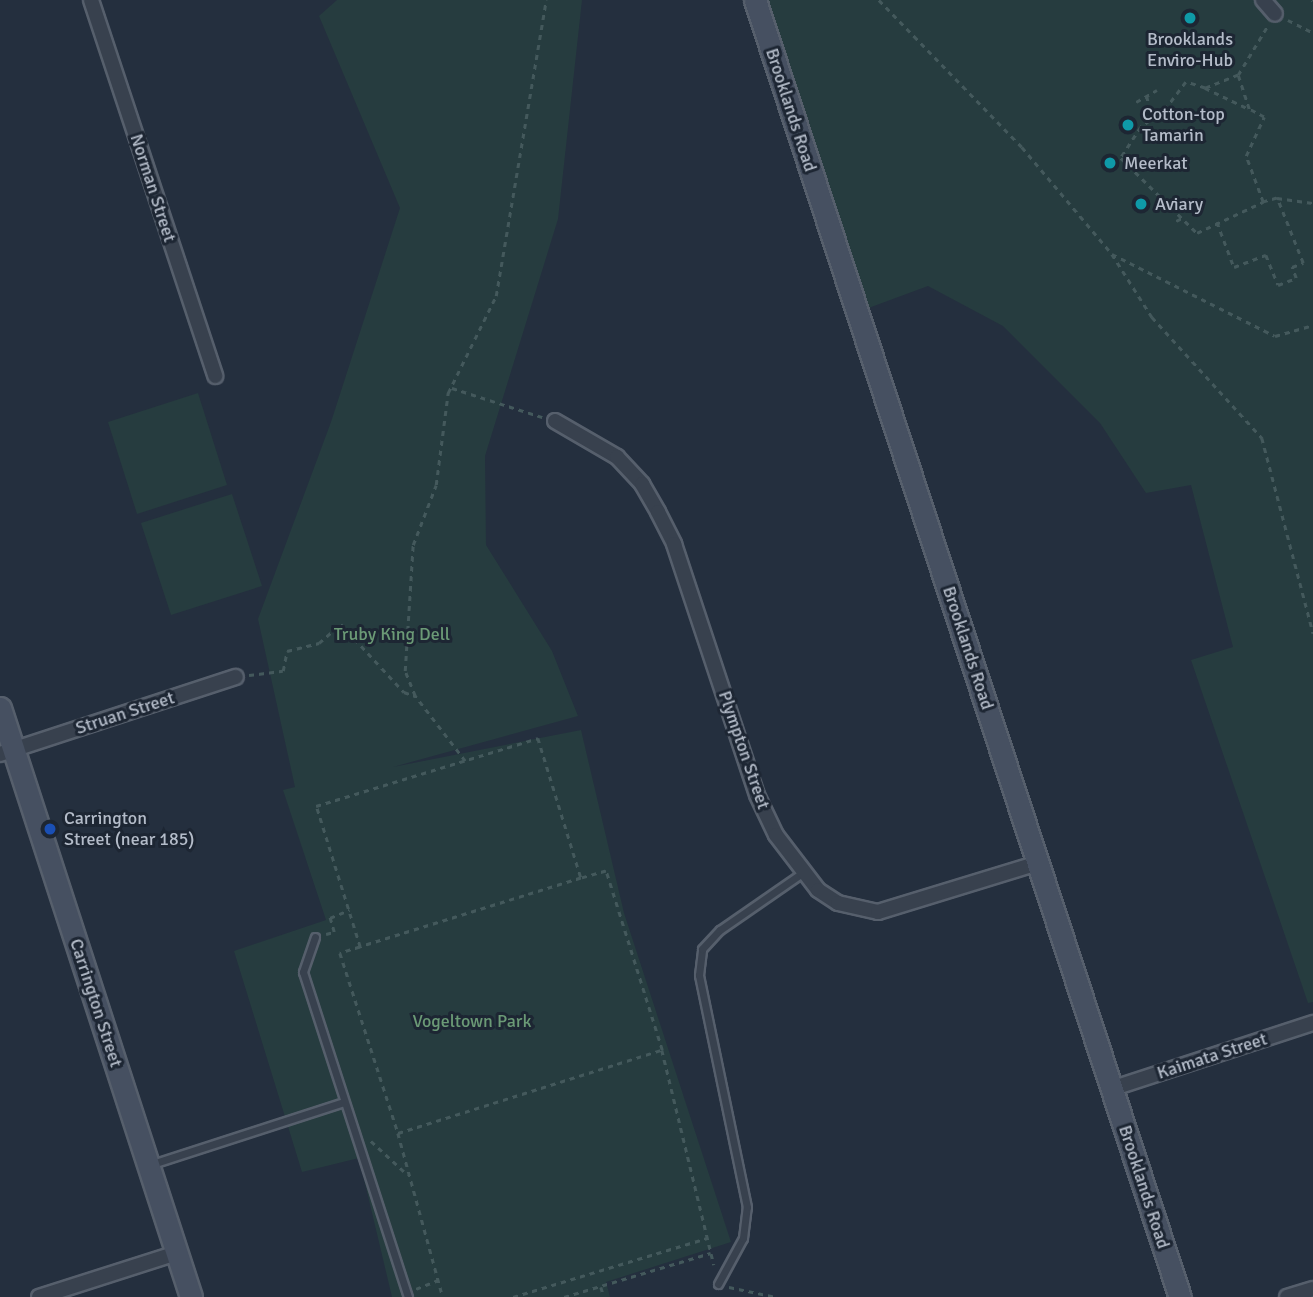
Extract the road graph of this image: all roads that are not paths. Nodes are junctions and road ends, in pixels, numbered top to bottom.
1 (91, 0) edge
2 (755, 0) edge
3 (1263, 0) edge
4 (1275, 14) road end
5 (215, 376) dead end
6 (555, 421) road end
7 (236, 677) road end
8 (0, 708) edge
9 (7, 752) edge
10 (1038, 863) junction
11 (801, 874) junction
12 (315, 937) road end
13 (1313, 1023) edge
14 (1111, 1089) junction
15 (344, 1102) junction
16 (149, 1165) junction
17 (177, 1253) junction
18 (718, 1284) road end
19 (1313, 1289) edge
20 (408, 1295) edge
21 (39, 1297) edge
22 (191, 1297) edge
23 (1180, 1297) edge
24 (1287, 1297) edge

1 - 5 street, Norman Street
2 - 10 street, Brooklands Road
3 - 4 street
6 - 11 street, Plympton Street
7 - 9 street, Struan Street
8 - 9 street, Carrington Street
9 - 16 street, Carrington Street
10 - 11 street, Plympton Street
10 - 14 street, Brooklands Road
11 - 18 lane
12 - 15 lane
13 - 14 street, Kaimata Street
14 - 23 street, Brooklands Road
15 - 16 lane
15 - 20 lane
16 - 17 street, Carrington Street
17 - 21 street
17 - 22 street, Carrington Street
19 - 24 street

